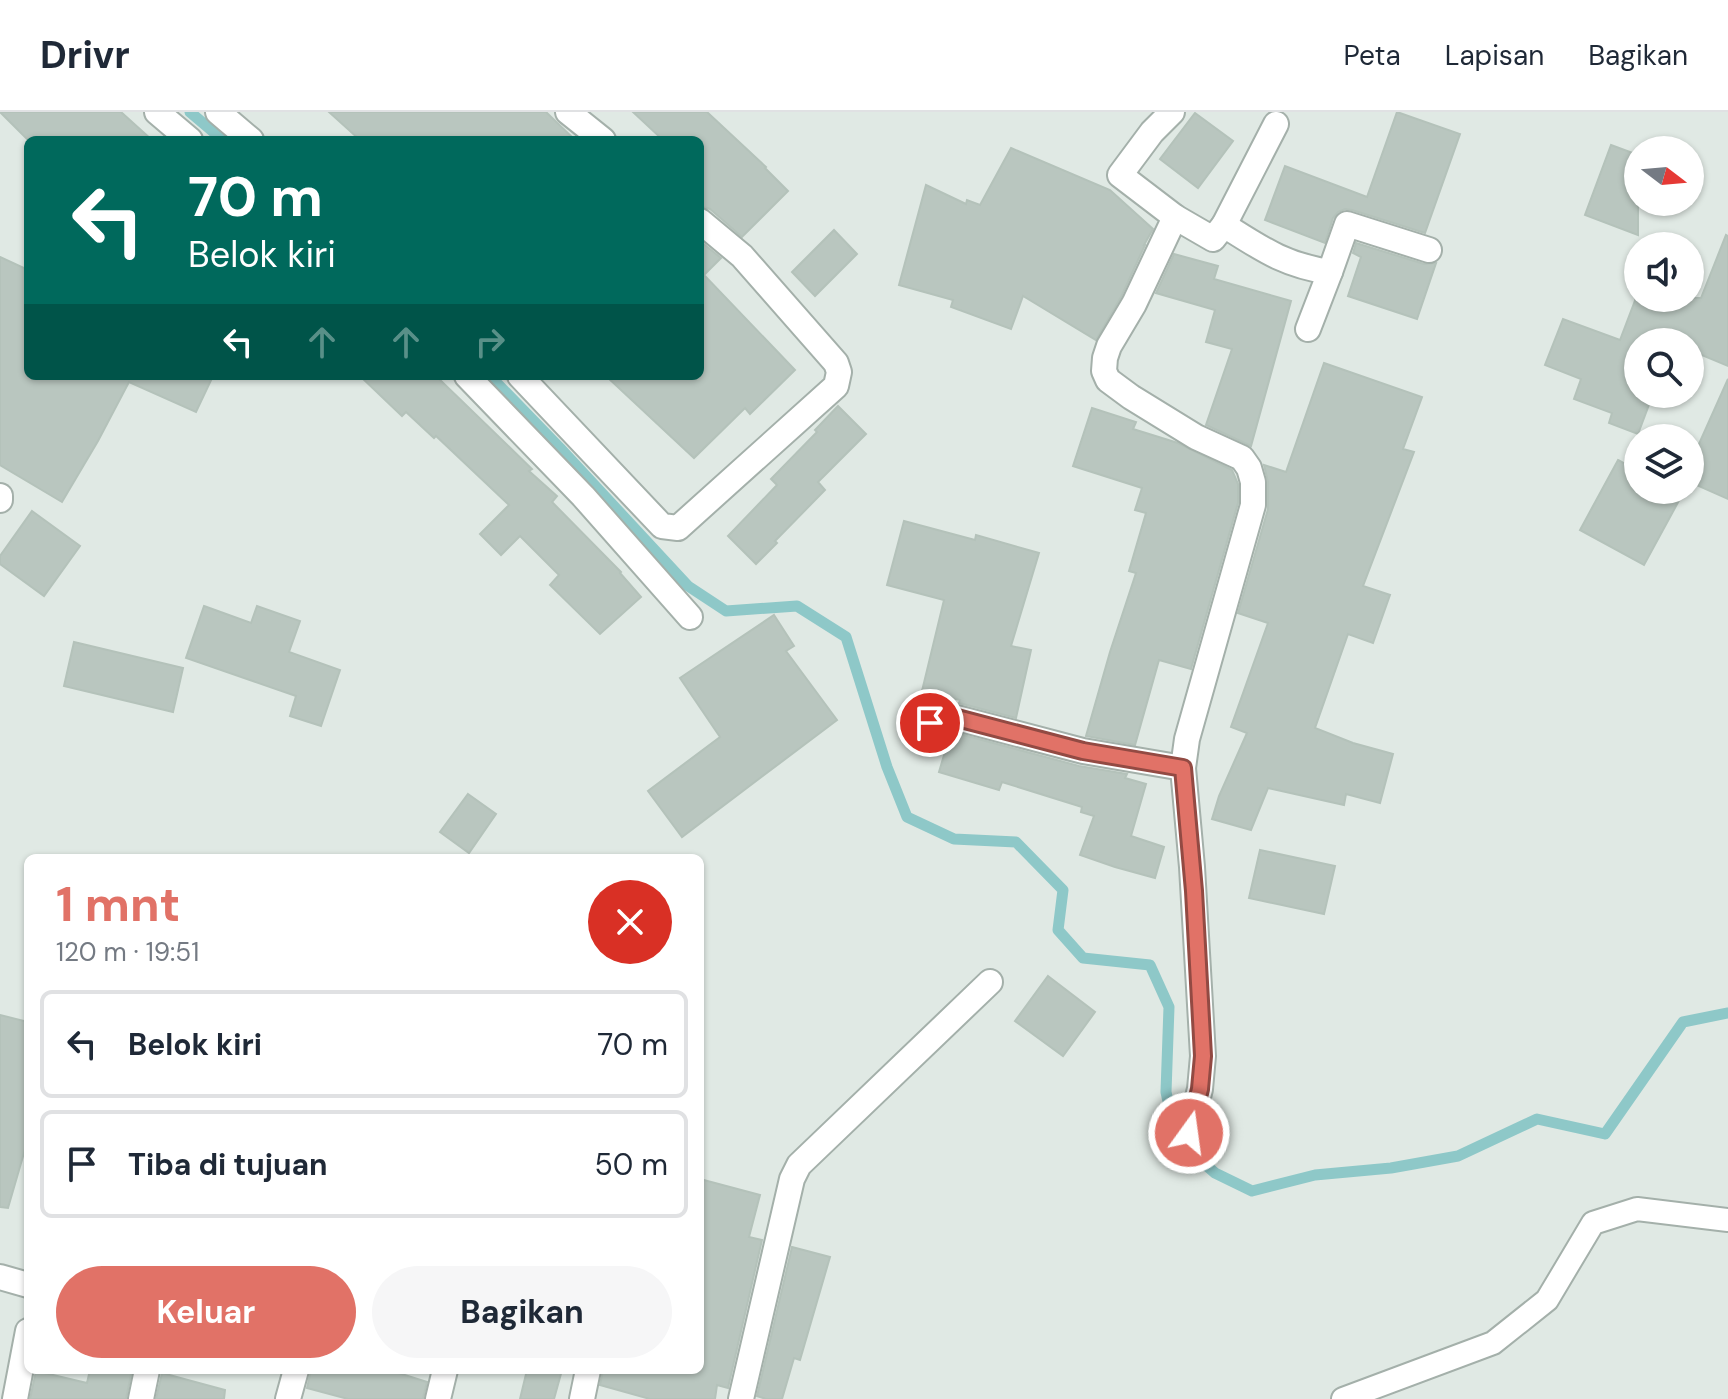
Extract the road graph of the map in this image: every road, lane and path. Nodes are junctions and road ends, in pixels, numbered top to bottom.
1 (157, 112) edge
2 (218, 112) edge
3 (568, 112) edge
4 (1172, 112) edge
5 (1276, 124) dead end
6 (185, 136) edge
7 (246, 136) edge
8 (598, 136) edge
9 (1175, 217) junction
10 (704, 224) edge
11 (1224, 225) junction
12 (1429, 250) dead end
13 (1330, 272) junction
14 (1308, 329) dead end
15 (471, 380) edge
16 (524, 380) edge
17 (690, 617) dead end
18 (930, 723) dead end
19 (1183, 768) junction
20 (990, 982) dead end
21 (1189, 1133) dead end
22 (1728, 1220) edge
23 (0, 1277) edge
24 (24, 1284) edge
25 (24, 1352) edge
26 (146, 1374) edge
27 (295, 1374) edge
28 (444, 1374) edge
29 (587, 1374) edge
30 (15, 1399) edge
31 (141, 1399) edge
32 (288, 1399) edge
33 (438, 1399) edge
34 (582, 1399) edge
35 (741, 1399) edge
36 (1343, 1399) edge

1 - 6 street
2 - 7 street
3 - 8 street
4 - 9 street
5 - 11 street
9 - 11 street
9 - 19 street
10 - 16 street
11 - 13 street
12 - 13 street
13 - 14 street
15 - 17 street
18 - 19 street
19 - 21 street
20 - 35 street
22 - 36 lane
23 - 24 street
25 - 30 street
26 - 31 street
27 - 32 street
28 - 33 street
29 - 34 street

